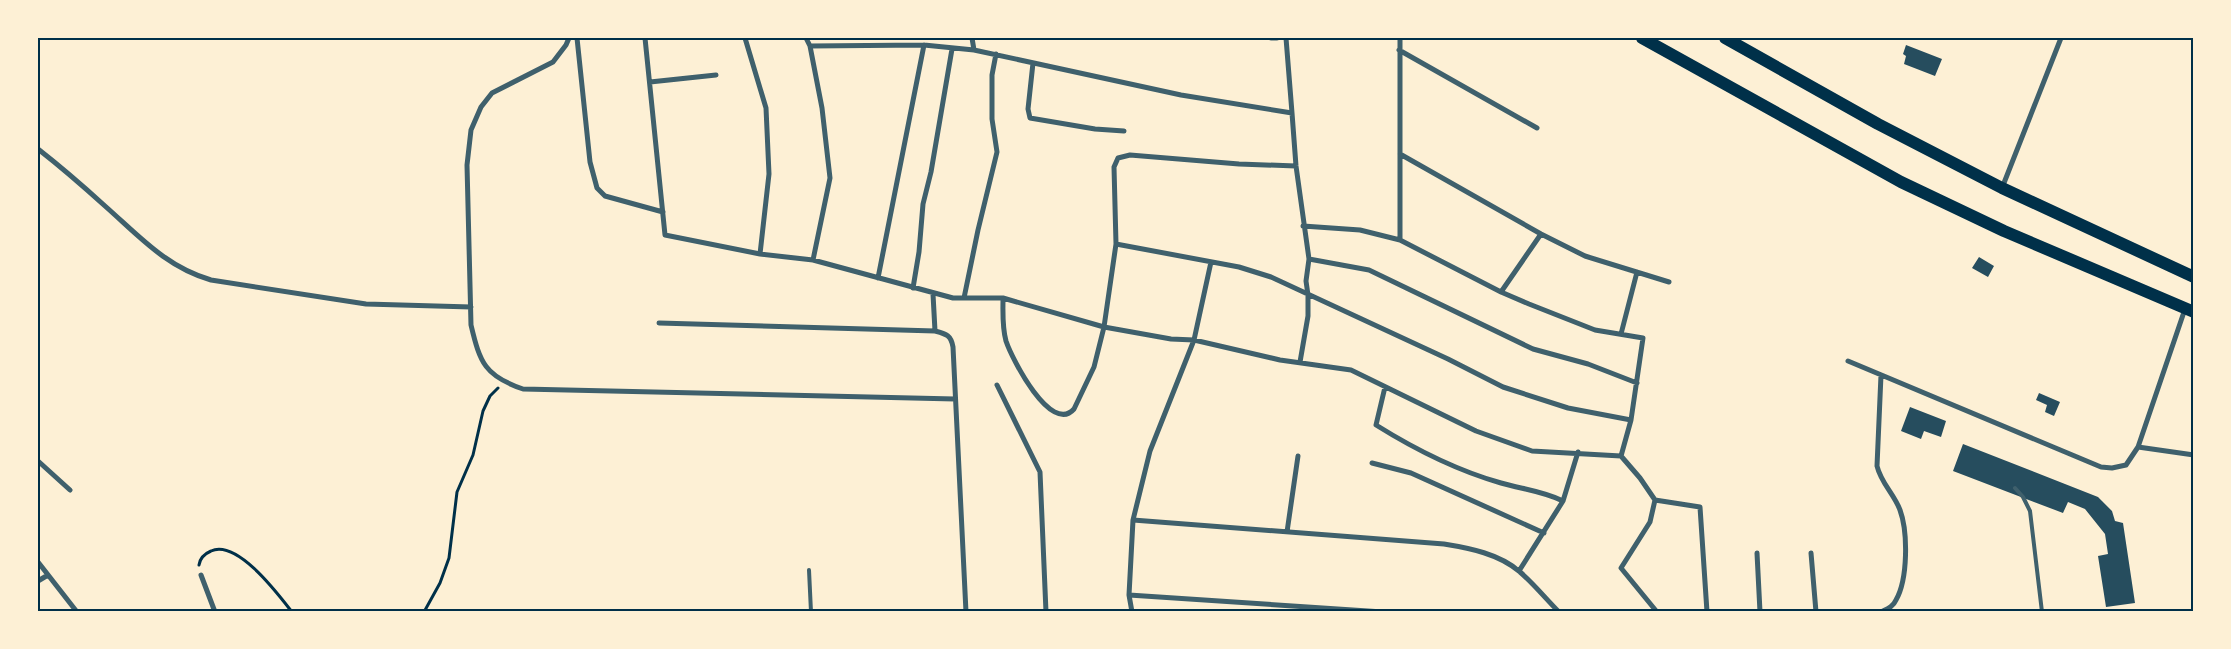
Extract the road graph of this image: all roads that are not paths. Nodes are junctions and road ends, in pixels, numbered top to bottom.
1 (569, 38) edge
2 (577, 38) edge
3 (645, 38) edge
4 (745, 38) edge
5 (806, 38) edge
6 (895, 38) edge
7 (972, 38) edge
8 (1271, 38) edge
9 (1278, 38) edge
10 (1286, 38) edge
11 (1400, 38) edge
12 (1642, 38) edge
13 (1725, 38) edge
14 (2061, 38) edge
15 (896, 45) junction
16 (924, 45) junction
17 (810, 46) junction
18 (952, 49) junction
19 (974, 50) junction
20 (1400, 50) junction
21 (996, 54) junction
22 (1033, 63) junction
23 (716, 75) dead end
24 (650, 82) junction
25 (1292, 113) junction
26 (1537, 128) dead end
27 (1124, 131) dead end
28 (38, 149) edge
29 (1400, 154) junction
30 (1296, 166) junction
31 (2002, 188) junction
32 (663, 212) junction
33 (1303, 226) junction
34 (1541, 234) junction
35 (1400, 240) junction
36 (1116, 244) junction
37 (760, 254) junction
38 (1309, 259) junction
39 (813, 260) junction
40 (1211, 262) junction
41 (1637, 272) junction
42 (2194, 277) edge
43 (878, 278) junction
44 (1669, 282) dead end
45 (913, 288) junction
46 (1501, 292) junction
47 (933, 294) junction
48 (1308, 296) junction
49 (964, 298) junction
50 (1003, 298) junction
51 (471, 307) junction
52 (2189, 310) edge
53 (659, 323) dead end
54 (1104, 327) junction
55 (935, 331) junction
56 (1621, 334) junction
57 (1194, 340) junction
58 (1848, 361) dead end
59 (1300, 362) junction
60 (1881, 375) junction
61 (1637, 383) junction
62 (997, 385) dead end
63 (1385, 387) junction
64 (955, 399) junction
65 (1631, 420) junction
66 (2138, 446) junction
67 (1578, 452) junction
68 (2194, 455) edge
69 (1298, 456) dead end
70 (1621, 456) junction
71 (38, 461) edge
72 (1372, 462) dead end
73 (2015, 488) dead end
74 (70, 490) dead end
75 (1563, 500) junction
76 (1655, 500) junction
77 (1133, 520) junction
78 (1287, 532) junction
79 (1544, 533) junction
80 (1757, 553) dead end
81 (1811, 553) dead end
82 (38, 562) edge
83 (809, 570) dead end
84 (1519, 571) junction
85 (48, 575) junction
86 (202, 575) road end
87 (38, 581) edge
88 (1129, 594) junction
89 (77, 612) edge
90 (215, 612) edge
91 (811, 612) edge
92 (966, 612) edge
93 (1046, 612) edge
94 (1132, 612) edge
95 (1383, 612) edge
96 (1558, 612) edge
97 (1657, 612) edge
98 (1707, 612) edge
99 (1760, 612) edge
100 (1816, 612) edge
101 (1881, 612) edge
102 (2042, 612) edge

1 - 51 street
2 - 32 street
3 - 24 street
4 - 37 street
5 - 17 street
6 - 15 street
7 - 19 street
8 - 9 street
10 - 25 street
11 - 20 street
12 - 52 highway
13 - 31 highway
14 - 31 street
15 - 16 street
15 - 17 street
16 - 18 street
16 - 43 street
17 - 39 street
18 - 19 street
18 - 45 street
19 - 21 street
20 - 26 street
20 - 29 street
21 - 22 street
21 - 49 street
22 - 25 street
22 - 27 street
23 - 24 street
24 - 32 street
25 - 30 street
28 - 51 street
29 - 34 street
29 - 35 street
30 - 33 street
30 - 36 street
31 - 42 highway
32 - 37 street
33 - 35 street
33 - 38 street
34 - 41 street
34 - 46 street
35 - 46 street
36 - 40 street
36 - 54 street
37 - 39 street
38 - 48 street
38 - 61 street
39 - 43 street
40 - 48 street
40 - 57 street
41 - 44 street
41 - 56 street
43 - 45 street
45 - 47 street
46 - 56 street
47 - 49 street
47 - 55 street
48 - 59 street
48 - 65 street
49 - 50 street
50 - 54 street
50 - 54 street
51 - 64 street
52 - 66 street
53 - 55 street
54 - 57 street
55 - 64 street
56 - 61 street
57 - 59 street
57 - 77 street
58 - 60 street
59 - 63 street
60 - 66 street
60 - 101 street
61 - 65 street
62 - 93 street
63 - 67 street
63 - 75 street
64 - 92 street
65 - 70 street
66 - 68 street
67 - 70 street
67 - 75 street
69 - 78 street
70 - 76 street
71 - 74 street
72 - 79 street
73 - 102 lane
75 - 79 street
76 - 97 street
76 - 98 street
77 - 78 street
77 - 88 street
78 - 84 street
79 - 84 street
80 - 99 street
81 - 100 street
82 - 85 street
83 - 91 lane
84 - 96 street
85 - 87 street
85 - 89 street
86 - 90 street
88 - 94 street
88 - 95 street

